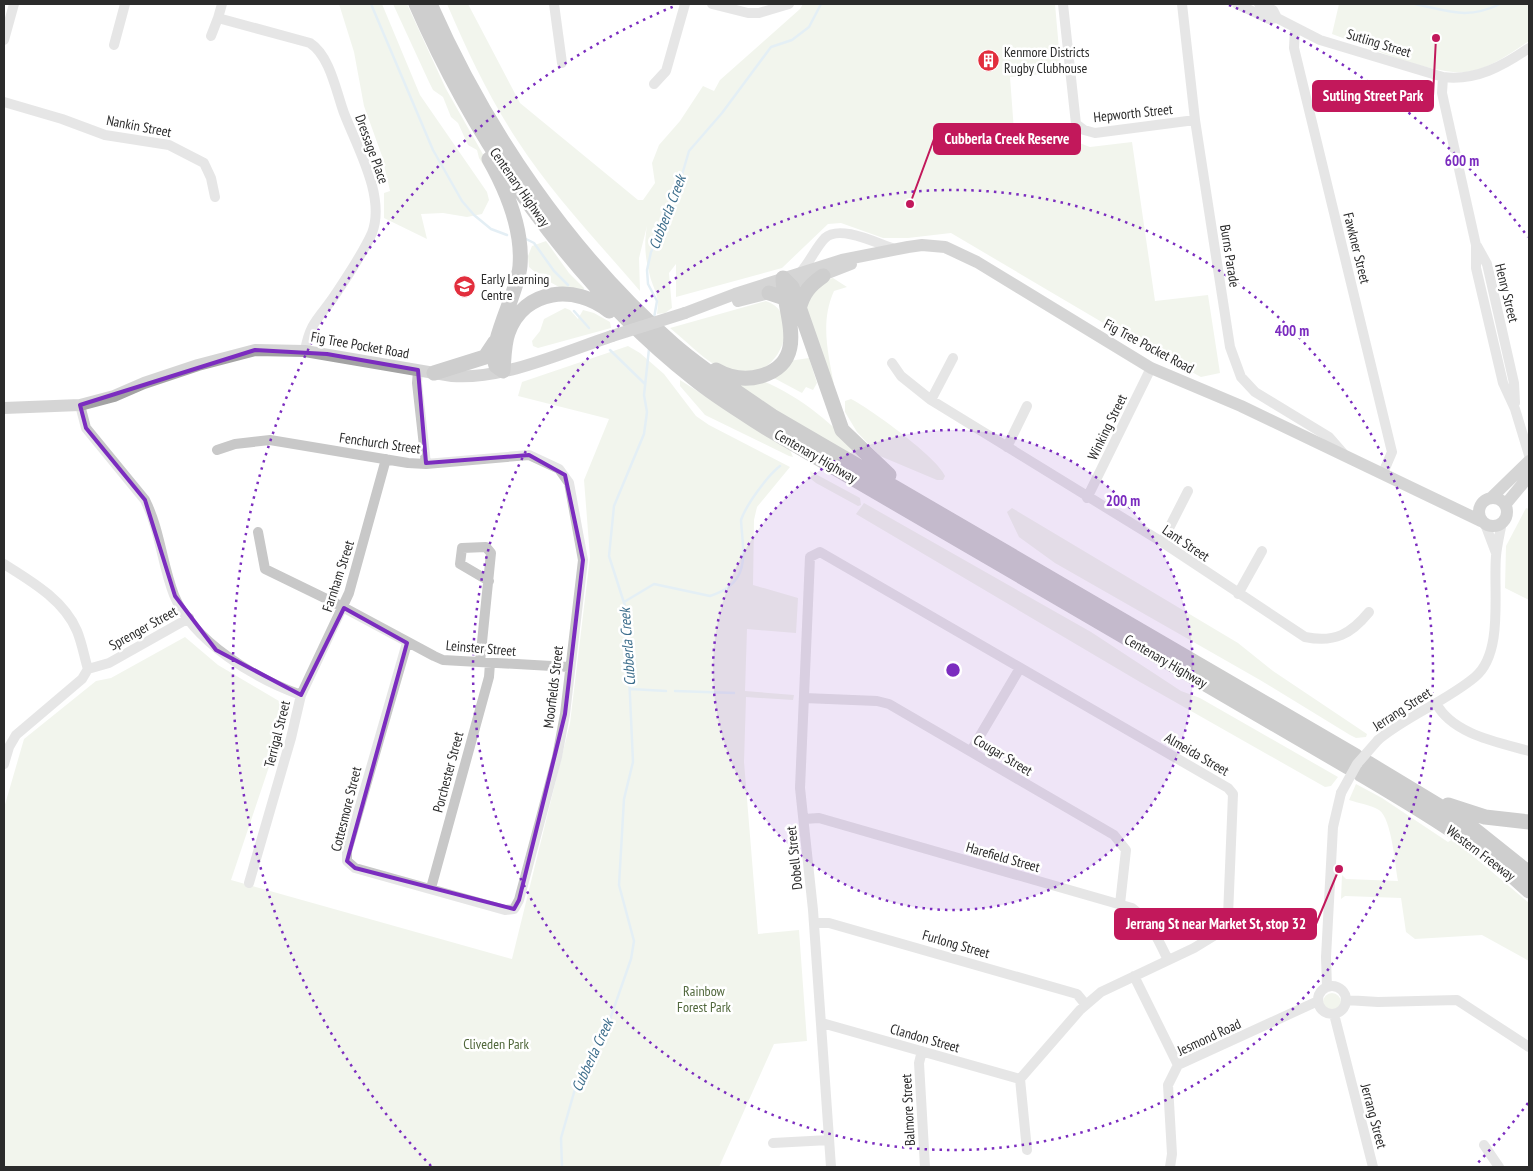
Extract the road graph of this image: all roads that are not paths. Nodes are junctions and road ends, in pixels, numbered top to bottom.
1 (14, 4) edge
2 (125, 4) edge
3 (222, 4) edge
4 (416, 4) edge
5 (430, 4) edge
6 (554, 4) edge
7 (685, 4) edge
8 (712, 4) edge
9 (789, 4) edge
10 (1063, 4) edge
11 (1182, 4) edge
12 (1237, 4) edge
13 (1259, 4) edge
14 (218, 18) junction
15 (1277, 18) junction
16 (1295, 28) junction
17 (211, 36) dead end
18 (4, 40) edge
19 (114, 45) dead end
20 (1529, 48) edge
21 (562, 63) dead end
22 (1443, 77) junction
23 (654, 84) dead end
24 (4, 102) edge
25 (1195, 120) junction
26 (480, 129) junction
27 (216, 197) dead end
28 (857, 237) junction
29 (895, 250) junction
30 (860, 258) junction
31 (800, 274) junction
32 (823, 276) junction
33 (782, 289) junction
34 (708, 306) junction
35 (800, 309) junction
36 (624, 317) junction
37 (647, 328) junction
38 (500, 331) junction
39 (662, 343) junction
40 (304, 351) junction
41 (953, 358) dead end
42 (892, 363) dead end
43 (1151, 368) junction
44 (418, 370) junction
45 (704, 370) junction
46 (503, 371) junction
47 (434, 373) junction
48 (931, 400) junction
49 (80, 405) junction
50 (1027, 406) dead end
51 (4, 408) edge
52 (1007, 446) junction
53 (217, 450) dead end
54 (1529, 454) edge
55 (1347, 457) junction
56 (386, 459) junction
57 (1529, 461) edge
58 (426, 464) junction
59 (1383, 473) junction
60 (565, 475) joint
61 (1529, 476) edge
62 (1188, 491) dead end
63 (1087, 498) junction
64 (1488, 499) junction
65 (1452, 505) junction
66 (1505, 505) junction
67 (951, 520) junction
68 (1483, 522) junction
69 (1502, 522) junction
70 (258, 532) dead end
71 (1162, 542) junction
72 (1262, 551) dead end
73 (820, 552) joint
74 (1496, 554) junction
75 (4, 564) edge
76 (489, 581) dead end
77 (1238, 594) junction
78 (344, 608) junction
79 (1369, 612) dead end
80 (189, 618) junction
81 (407, 643) junction
82 (485, 663) junction
83 (569, 667) junction
84 (1020, 668) junction
85 (88, 669) junction
86 (301, 695) junction
87 (804, 698) junction
88 (1436, 702) junction
89 (1529, 751) edge
90 (971, 752) junction
91 (4, 764) edge
92 (1358, 765) junction
93 (1434, 810) junction
94 (804, 819) junction
95 (1529, 822) edge
96 (1529, 874) edge
97 (249, 883) dead end
98 (431, 888) junction
99 (1529, 891) edge
100 (519, 900) joint
101 (1120, 904) junction
102 (814, 923) junction
103 (1168, 960) junction
104 (1134, 976) junction
105 (1328, 987) junction
106 (1346, 1000) junction
107 (1318, 1002) junction
108 (1086, 1005) junction
109 (1334, 1014) junction
110 (822, 1023) junction
111 (1529, 1048) edge
112 (922, 1051) junction
113 (1178, 1065) junction
114 (1020, 1079) junction
115 (829, 1140) junction
116 (773, 1143) dead end
117 (1484, 1145) dead end
118 (1027, 1150) dead end
119 (831, 1167) edge
120 (925, 1167) edge
121 (1170, 1167) edge
122 (1373, 1167) edge
123 (1499, 1167) edge

1 - 18 street
2 - 19 street
3 - 14 street
4 - 26 highway, Centenary Highway
5 - 37 highway, Centenary Highway
6 - 21 street
7 - 23 street
8 - 9 street
10 - 25 street, Hepworth Street
11 - 25 street, Burns Parade
12 - 15 street, Sutling Street
13 - 15 street, Sutling Street
14 - 17 street
14 - 40 street, Dressage Place
15 - 16 street, Sutling Street
16 - 22 street, Sutling Street
16 - 59 street, Fawkner Street
20 - 22 street, Sutling Street
22 - 54 street, Henry Street
24 - 27 street, Nankin Street
25 - 55 street, Burns Parade
26 - 36 highway, Centenary Highway
26 - 38 highway
28 - 29 street
28 - 30 street
28 - 31 street
29 - 30 main road, Fig Tree Pocket Road
29 - 43 main road, Fig Tree Pocket Road
30 - 31 main road, Fig Tree Pocket Road
30 - 32 main road, Fig Tree Pocket Road
31 - 33 main road, Fig Tree Pocket Road
32 - 33 main road, Fig Tree Pocket Road
32 - 35 highway
33 - 34 main road, Fig Tree Pocket Road
33 - 34 main road, Fig Tree Pocket Road
33 - 35 highway
33 - 45 highway
34 - 46 main road, Fig Tree Pocket Road, bridge
35 - 67 highway
36 - 37 highway, Centenary Highway
36 - 46 highway
37 - 39 highway, Centenary Highway
38 - 46 highway
38 - 47 highway
39 - 45 highway, Centenary Highway
39 - 92 highway, Centenary Highway
40 - 44 main road, Fig Tree Pocket Road
40 - 49 main road, Fig Tree Pocket Road
41 - 48 street
42 - 48 street, Lant Street
43 - 55 main road, Fig Tree Pocket Road
43 - 63 street, Winking Street
44 - 47 main road, Fig Tree Pocket Road
44 - 58 street
45 - 67 highway, Centenary Highway
46 - 47 main road, Fig Tree Pocket Road
48 - 52 street, Lant Street
49 - 51 main road, Fig Tree Pocket Road
49 - 80 street, Sprenger Street
50 - 52 street
52 - 63 street, Lant Street
53 - 56 street, Fenchurch Street
55 - 59 main road, Fig Tree Pocket Road
56 - 58 street, Fenchurch Street
56 - 78 street, Farnham Street
57 - 64 main road
58 - 60 street, Fenchurch Street
59 - 65 main road, Fig Tree Pocket Road
60 - 83 street, Moorfields Street
61 - 66 main road
62 - 71 street
63 - 71 street, Lant Street
64 - 65 main road
64 - 66 main road
64 - 68 main road
65 - 68 main road, Fig Tree Pocket Road
66 - 69 main road
67 - 92 highway, Centenary Highway
68 - 69 main road
68 - 74 street, Jerrang Street
69 - 74 street, Jerrang Street
70 - 78 street, Leinster Street
71 - 77 street, Lant Street
72 - 77 street
73 - 84 street, Almeida Street
73 - 87 street, Dobell Street
74 - 88 street, Jerrang Street
75 - 85 street
76 - 82 street, Porchester Street
77 - 79 street, Lant Street
78 - 81 street, Leinster Street
78 - 86 street, Farnham Street
80 - 85 street, Sprenger Street
80 - 86 street, Terrigal Street
81 - 82 street, Leinster Street
81 - 98 street, Cottesmore Street
82 - 83 street, Leinster Street
82 - 98 street, Porchester Street
83 - 100 street, Moorfields Street
84 - 90 street
84 - 103 street, Almeida Street
85 - 91 street
86 - 97 street, Terrigal Street
87 - 90 street, Cougar Street
87 - 94 street, Dobell Street
88 - 89 street
88 - 105 street, Jerrang Street, bridge
90 - 101 street, Cougar Street
92 - 93 highway, Centenary Highway
93 - 95 highway
93 - 96 highway, Western Freeway
93 - 99 highway, Western Freeway
94 - 101 street, Harefield Street
94 - 102 street, Dobell Street
98 - 100 street, Cottesmore Street
101 - 103 street, Harefield Street
102 - 108 street, Furlong Street
102 - 110 street, Dobell Street
103 - 104 street, Almeida Street
104 - 108 street, Almeida Street
104 - 113 street
105 - 106 street
105 - 107 street
106 - 109 street
106 - 111 street
107 - 109 street
107 - 113 street, Jesmond Road
108 - 114 street, Almeida Street
109 - 122 street, Jerrang Street
110 - 112 street, Clandon Street
110 - 115 street, Dobell Street
112 - 114 street, Clandon Street
112 - 120 street, Balmore Street
113 - 121 street, Jesmond Road
114 - 118 street
115 - 116 street
115 - 119 street, Dobell Street
117 - 123 street

